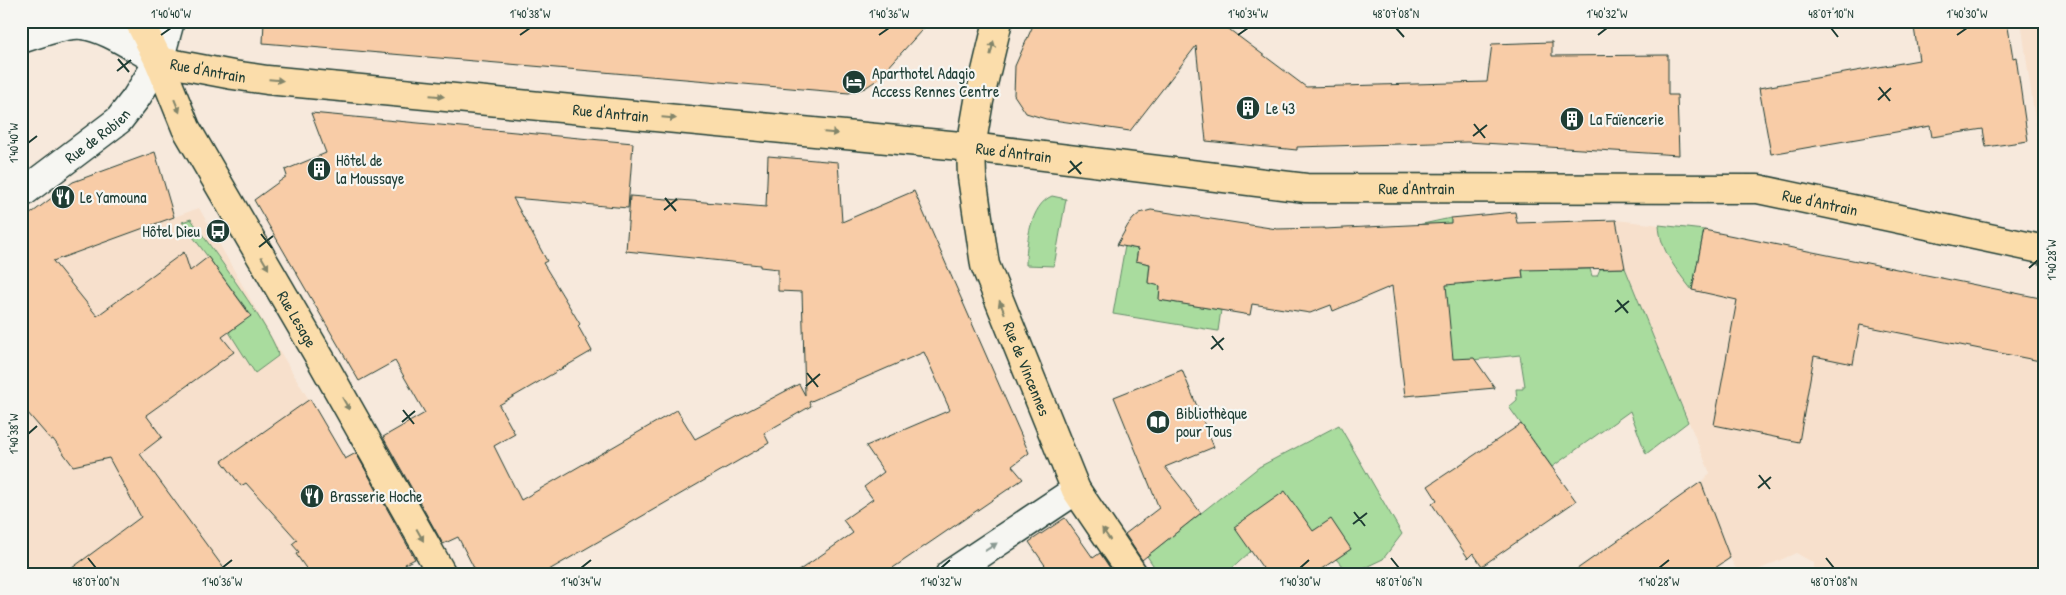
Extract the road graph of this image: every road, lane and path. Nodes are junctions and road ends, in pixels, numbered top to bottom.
1 (139, 21) edge
2 (170, 21) edge
3 (998, 21) edge
4 (21, 39) edge
5 (158, 61) junction
6 (971, 147) junction
7 (21, 194) edge
8 (2045, 250) edge
9 (1076, 490) junction
10 (442, 574) edge
11 (950, 574) edge
12 (1134, 574) edge

1 - 5 main road, Rue Lesage
2 - 5 street, Rue de Robien
6 -> 3 main road, Rue de Vincennes
4 - 5 street, Rue d'Antrain
5 -> 6 main road, Rue d'Antrain
5 - 7 street, Rue de Robien
5 -> 10 main road, Rue Lesage
6 - 8 main road, Rue d'Antrain
9 -> 6 main road, Rue de Vincennes
11 -> 9 street
12 -> 9 main road, Rue de Vincennes

